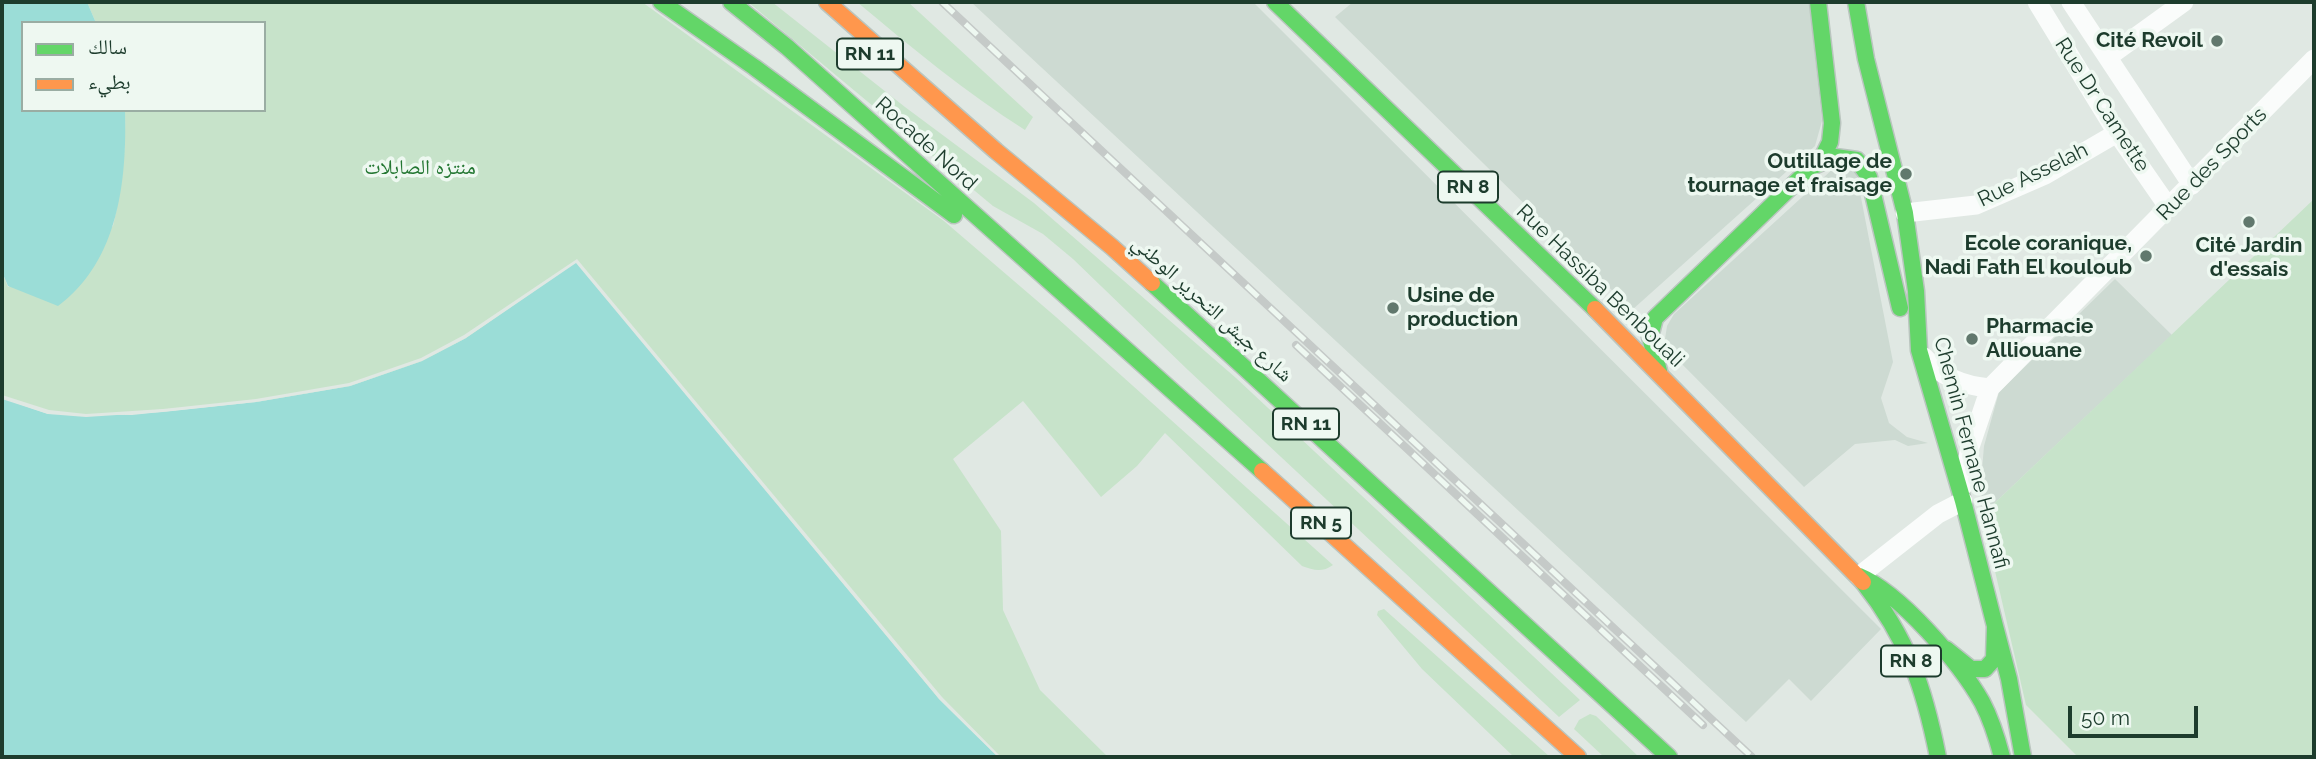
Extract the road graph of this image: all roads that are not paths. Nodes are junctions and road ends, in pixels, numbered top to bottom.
1 (661, 2) edge
2 (731, 2) edge
3 (809, 2) edge
4 (827, 2) edge
5 (1275, 2) edge
6 (1818, 2) edge
7 (1856, 2) edge
8 (2037, 2) edge
9 (2071, 2) edge
10 (2184, 2) edge
11 (2108, 57) junction
12 (2314, 59) edge
13 (937, 97) junction
14 (2117, 133) junction
15 (1811, 167) junction
16 (2192, 185) junction
17 (2169, 208) junction
18 (1905, 213) junction
19 (1059, 292) junction
20 (1919, 350) junction
21 (1660, 374) junction
22 (1990, 388) junction
23 (1962, 497) junction
24 (1859, 576) junction
25 (1995, 626) junction
26 (1939, 648) junction
27 (1578, 757) edge
28 (1670, 757) edge
29 (1938, 757) edge
30 (2002, 757) edge
31 (2022, 757) edge

1 - 19 main road
2 - 19 main road, Rocade Nord / RN 11
3 - 13 main road, Rocade Nord / RN 11
4 - 13 main road
5 - 21 main road, Rue Hassiba Benbouali / RN 8
6 - 15 main road
7 - 18 main road, Chemin Fernane Hannafi
8 - 14 street, Rue Dr Camette
9 - 11 street
10 - 11 street
11 - 16 street
12 - 16 street, Rue des Sports
13 - 28 main road, شارع جيش التحرير الوطني / RN 11
14 - 17 street, Rue Dr Camette
14 - 18 street, Rue Asselah
15 - 20 main road
15 - 21 main road
16 - 17 street, Rue des Sports
17 - 22 street, Rue des Sports
18 - 20 main road, Chemin Fernane Hannafi
19 - 27 main road, RN 5
20 - 22 street
20 - 23 main road, Chemin Fernane Hannafi
21 - 24 main road, Rue Hassiba Benbouali / RN 8
22 - 23 street
23 - 24 street
23 - 25 main road, Chemin Fernane Hannafi
24 - 26 main road
24 - 29 main road, RN 8
25 - 26 main road
25 - 31 main road, Chemin Fernane Hannafi
26 - 30 main road

